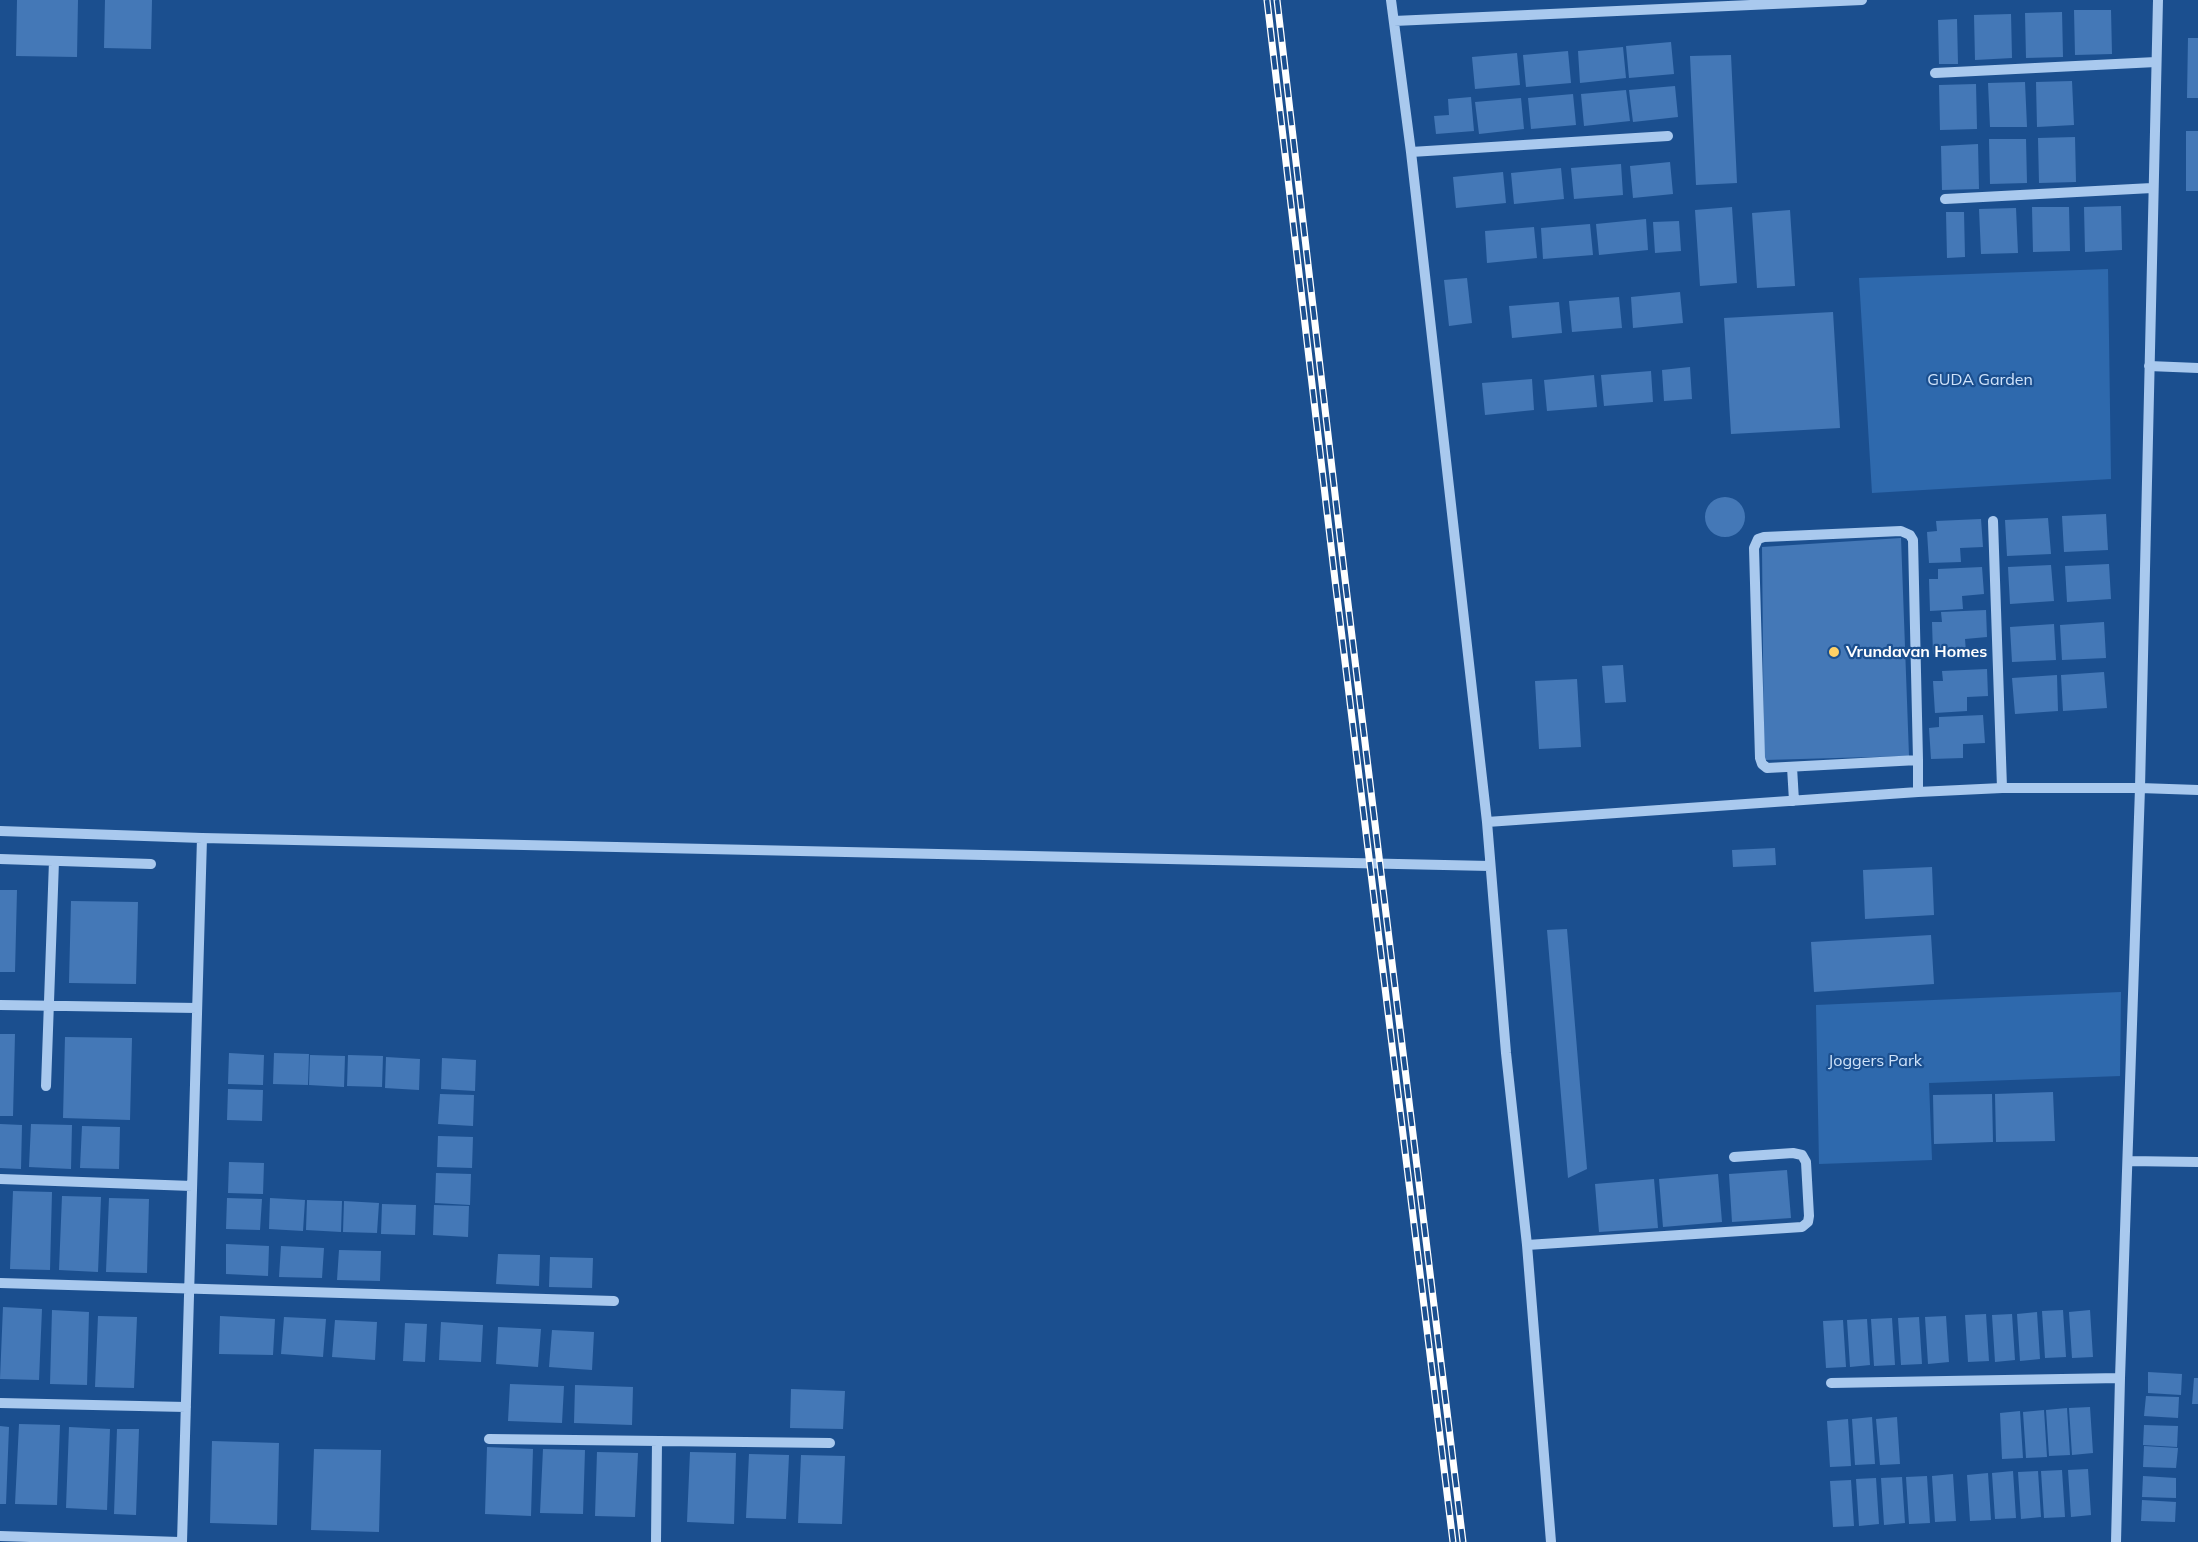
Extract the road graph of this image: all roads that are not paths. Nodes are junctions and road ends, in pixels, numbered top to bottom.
1 (1391, 0) edge
2 (1862, 0) edge
3 (2158, 0) edge
4 (1394, 21) junction
5 (2156, 62) junction
6 (1935, 73) dead end
7 (1668, 136) dead end
8 (1411, 152) junction
9 (2152, 188) junction
10 (1945, 199) dead end
11 (2149, 366) junction
12 (2198, 368) edge
13 (1993, 521) dead end
14 (1918, 760) junction
15 (1792, 767) junction
16 (2002, 788) junction
17 (2140, 788) junction
18 (2198, 790) edge
19 (1918, 792) junction
20 (1794, 801) junction
21 (1487, 822) junction
22 (0, 831) edge
23 (202, 838) junction
24 (0, 859) edge
25 (54, 861) junction
26 (151, 864) dead end
27 (1490, 866) junction
28 (0, 1005) edge
29 (49, 1006) junction
30 (197, 1008) junction
31 (46, 1086) dead end
32 (1734, 1157) dead end
33 (2128, 1161) junction
34 (2198, 1162) edge
35 (0, 1179) edge
36 (192, 1186) junction
37 (1527, 1245) junction
38 (0, 1283) edge
39 (189, 1287) junction
40 (614, 1300) dead end
41 (2120, 1378) junction
42 (1831, 1383) dead end
43 (0, 1403) edge
44 (186, 1407) junction
45 (489, 1439) dead end
46 (657, 1441) junction
47 (830, 1443) dead end
48 (0, 1536) edge
49 (180, 1542) edge
50 (656, 1542) edge
51 (1551, 1542) edge
52 (2116, 1542) edge

1 - 4 street
2 - 4 street
3 - 5 street
4 - 8 street
5 - 6 street
5 - 9 street
7 - 8 street
8 - 21 street
9 - 10 street
9 - 11 street
11 - 12 street
11 - 17 street
13 - 16 street
14 - 15 street
14 - 15 street
14 - 19 street
15 - 20 street
16 - 17 street
16 - 19 street
17 - 18 street
17 - 33 street
19 - 20 street
20 - 21 street
21 - 27 street
22 - 23 street
23 - 27 street
23 - 30 street
24 - 25 street
25 - 26 street
25 - 29 street
27 - 37 street
28 - 29 street
29 - 30 street
29 - 31 street
30 - 36 street
32 - 37 street
33 - 34 street
33 - 41 street
35 - 36 street
36 - 39 street
37 - 51 street
38 - 39 street
39 - 40 street
39 - 44 street
41 - 42 street
41 - 52 street
43 - 44 street
44 - 49 street
45 - 46 street
46 - 47 street
46 - 50 street
48 - 49 street

